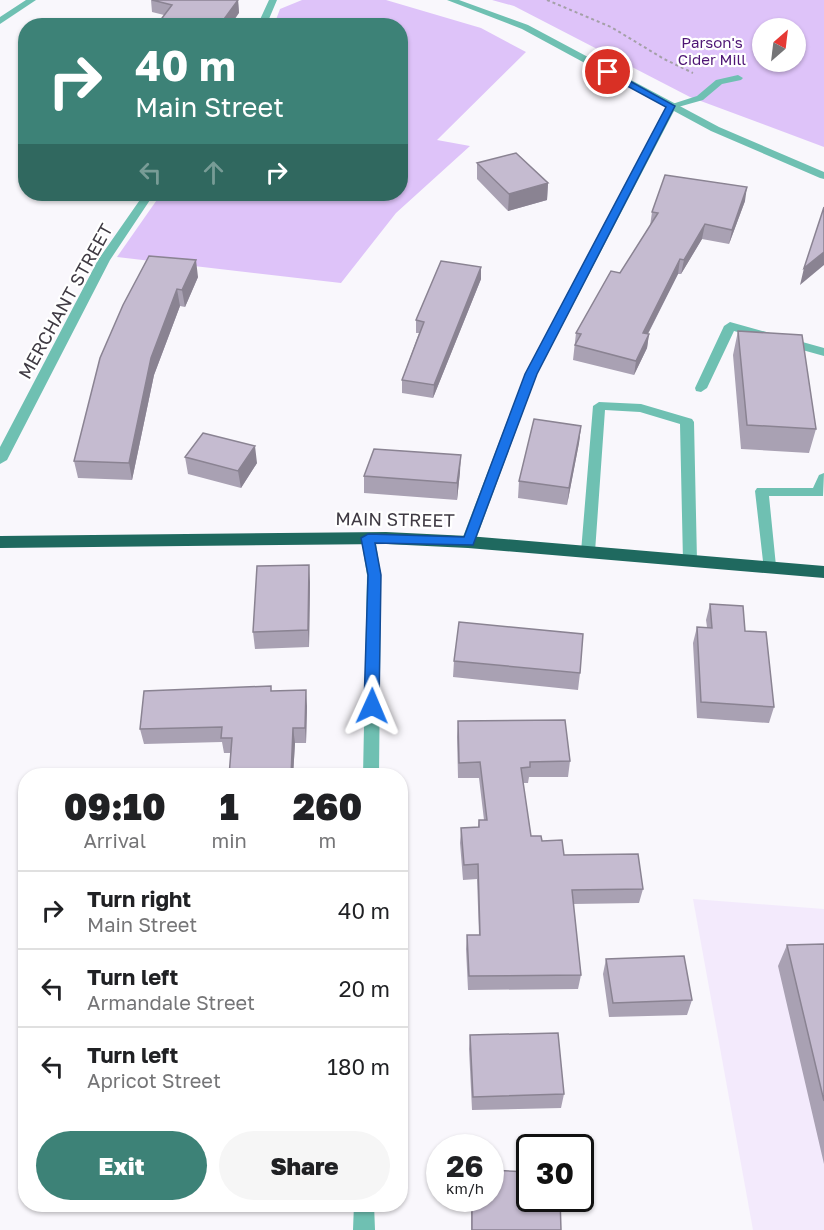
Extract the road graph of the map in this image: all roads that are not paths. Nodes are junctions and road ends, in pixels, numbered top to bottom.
1 (32, 0) edge
2 (273, 0) edge
3 (451, 0) edge
4 (265, 18) edge
5 (0, 21) edge
6 (738, 78) dead end
7 (671, 106) junction
8 (824, 176) edge
9 (144, 201) edge
10 (824, 352) edge
11 (701, 388) dead end
12 (0, 460) edge
13 (824, 478) edge
14 (368, 538) junction
15 (0, 542) edge
16 (468, 542) junction
17 (588, 552) junction
18 (690, 561) junction
19 (769, 566) junction
20 (824, 572) edge
21 (371, 768) edge
22 (364, 1212) edge
23 (364, 1230) edge

1 - 5 street
2 - 4 street
3 - 7 street
6 - 7 street
7 - 8 street
7 - 16 street
9 - 12 street, MERCHANT STREET
10 - 11 street
13 - 19 street
14 - 15 highway, MAIN STREET
14 - 16 highway, MAIN STREET
14 - 21 street
16 - 17 highway, MAIN STREET
17 - 18 highway, MAIN STREET
17 - 18 street
18 - 19 highway, MAIN STREET
19 - 20 highway, MAIN STREET
22 - 23 street

